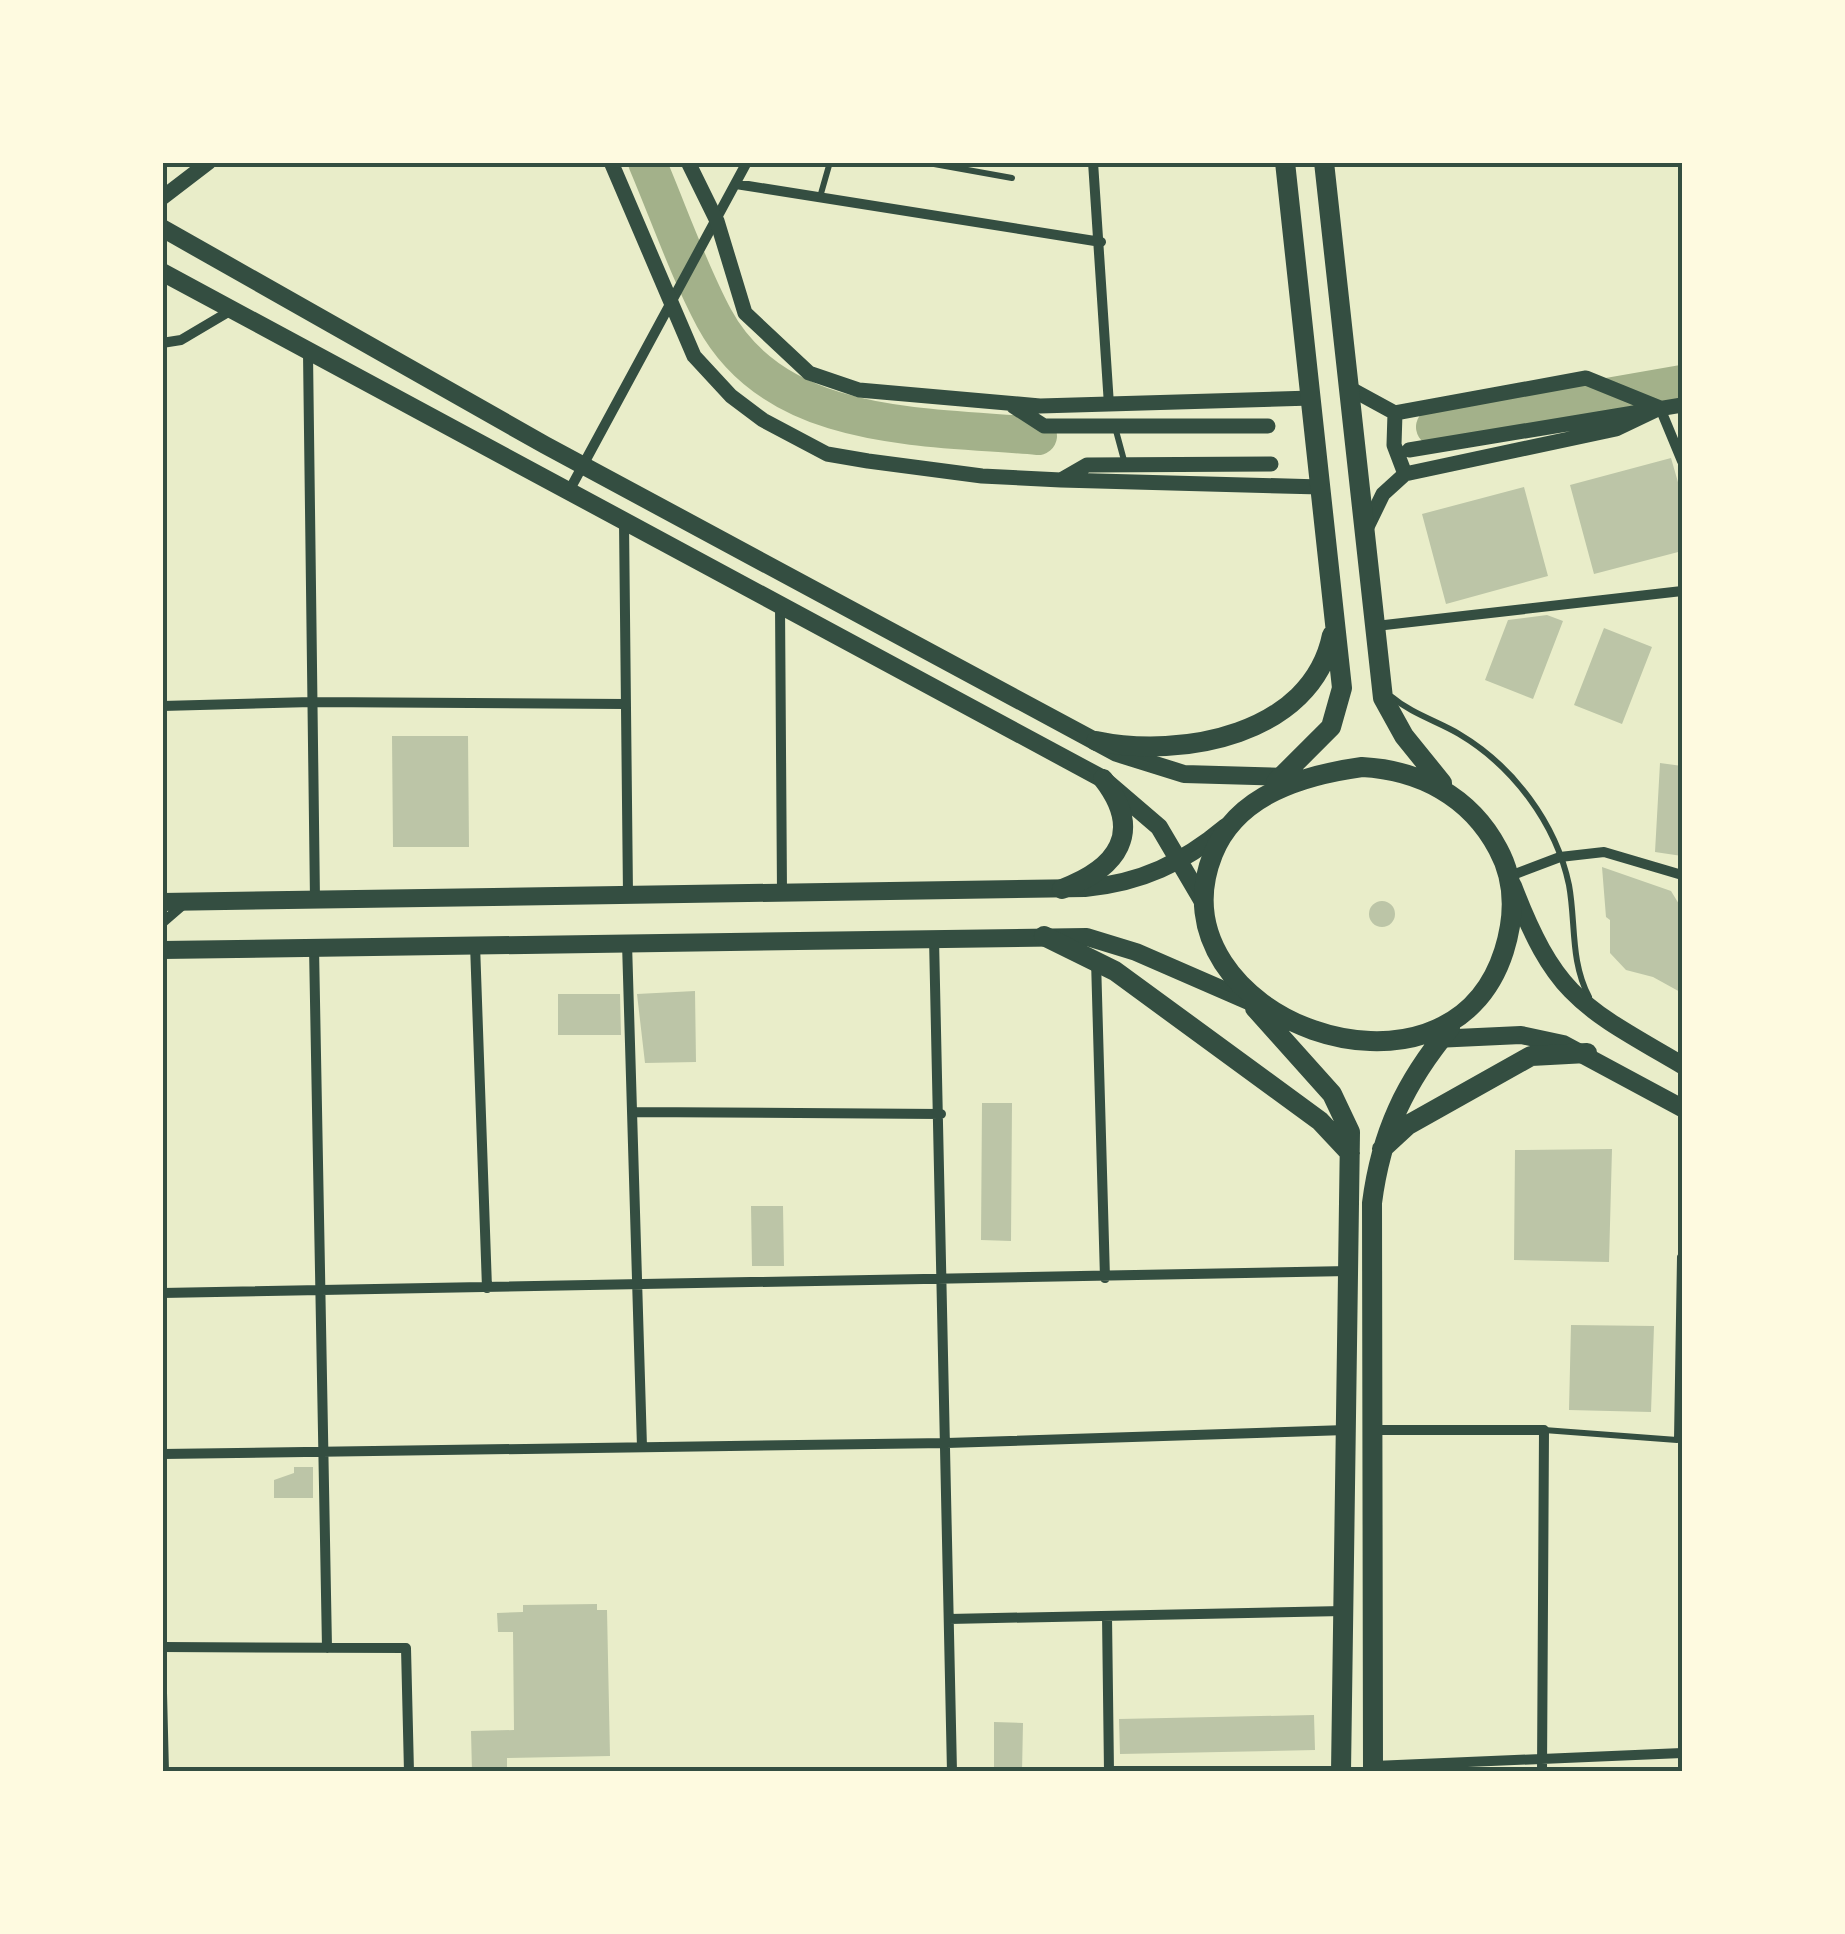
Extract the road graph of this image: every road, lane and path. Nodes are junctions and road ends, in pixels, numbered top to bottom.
1 (209, 162) edge
2 (610, 162) edge
3 (688, 162) edge
4 (747, 162) edge
5 (830, 162) edge
6 (923, 162) edge
7 (1092, 162) edge
8 (1285, 162) edge
9 (1324, 162) edge
10 (1012, 178) dead end
11 (736, 184) junction
12 (162, 198) edge
13 (819, 198) junction
14 (717, 221) junction
15 (162, 228) edge
16 (1101, 242) junction
17 (162, 272) edge
18 (673, 306) junction
19 (230, 311) junction
20 (162, 343) edge
21 (308, 353) junction
22 (1352, 389) junction
23 (1312, 398) junction
24 (1010, 404) junction
25 (1682, 405) edge
26 (1110, 406) junction
27 (1660, 408) junction
28 (1401, 417) junction
29 (1115, 426) junction
30 (1268, 426) dead end
31 (1409, 450) dead end
32 (1682, 461) edge
33 (1125, 464) junction
34 (1271, 464) dead end
35 (582, 465) junction
36 (1405, 474) junction
37 (1061, 480) junction
38 (1321, 486) junction
39 (568, 491) junction
40 (624, 521) junction
41 (1366, 529) junction
42 (1682, 591) edge
43 (780, 604) junction
44 (1335, 618) junction
45 (1375, 626) junction
46 (1380, 681) junction
47 (312, 702) junction
48 (626, 704) junction
49 (162, 706) edge
50 (1096, 741) junction
51 (1320, 774) junction
52 (1280, 778) junction
53 (1103, 779) junction
54 (1460, 800) junction
55 (1240, 815) junction
56 (1560, 857) junction
57 (1182, 860) junction
58 (1682, 875) edge
59 (1510, 876) junction
60 (1062, 889) junction
61 (782, 893) junction
62 (628, 895) junction
63 (314, 900) junction
64 (1202, 900) junction
65 (194, 901) junction
66 (162, 902) edge
67 (162, 923) edge
68 (1044, 936) junction
69 (934, 937) junction
70 (628, 942) junction
71 (476, 944) junction
72 (314, 947) junction
73 (162, 950) edge
74 (1096, 958) junction
75 (1221, 962) junction
76 (1250, 1002) junction
77 (1279, 1014) junction
78 (1458, 1019) junction
79 (1608, 1021) junction
80 (1442, 1039) junction
81 (1394, 1042) junction
82 (1587, 1053) junction
83 (1682, 1065) edge
84 (1682, 1108) edge
85 (633, 1112) junction
86 (941, 1114) junction
87 (1380, 1151) junction
88 (1351, 1154) junction
89 (1361, 1235) junction
90 (1680, 1257) dead end
91 (1350, 1271) junction
92 (1105, 1278) junction
93 (944, 1281) junction
94 (640, 1286) junction
95 (487, 1288) junction
96 (321, 1290) junction
97 (162, 1292) edge
98 (1346, 1430) junction
99 (1373, 1430) junction
100 (1544, 1430) junction
101 (947, 1443) junction
102 (642, 1447) junction
103 (324, 1452) junction
104 (162, 1454) edge
105 (1344, 1611) junction
106 (1108, 1616) junction
107 (950, 1619) junction
108 (162, 1647) edge
109 (327, 1648) junction
110 (162, 1692) edge
111 (1682, 1753) edge
112 (1542, 1758) junction
113 (1373, 1769) edge
114 (1109, 1771) edge
115 (1341, 1771) edge
116 (164, 1772) edge
117 (409, 1772) edge
118 (952, 1772) edge
119 (1542, 1772) edge

1 - 12 street
2 - 18 street
3 - 14 street
4 - 11 street
5 - 13 lane
6 - 10 lane
7 - 16 street
8 - 23 main road
9 - 22 main road
11 - 13 street
11 - 14 street
13 - 16 street
14 - 18 street
14 - 24 street
15 - 35 main road
16 - 26 street
17 - 19 main road
18 - 35 street
18 - 37 street
19 - 20 street
19 - 21 main road
21 - 39 main road
21 - 47 street
22 - 28 street
22 - 41 main road
23 - 26 street
23 - 38 main road
24 - 26 street
24 - 29 street
25 - 27 street
27 - 28 street
27 - 31 street
27 - 32 street
27 - 36 street
28 - 36 street
29 - 30 street
29 - 33 lane
33 - 34 street
33 - 37 street
35 - 39 street
35 - 50 main road
36 - 41 street
37 - 38 street
38 - 44 main road
39 - 40 main road
40 - 43 main road
40 - 48 street
41 - 45 main road
42 - 45 street
43 - 53 main road
43 - 61 street
44 - 50 main road
44 - 52 main road
45 - 46 main road
46 - 54 main road
46 - 56 lane
47 - 48 street
47 - 49 street
47 - 63 street
48 - 62 street
50 - 52 main road
51 - 52 main road
51 - 54 main road
51 - 55 main road
52 - 55 main road
53 - 57 main road
53 - 60 main road
54 - 59 main road
55 - 57 main road
55 - 64 main road
56 - 58 street
56 - 59 street
56 - 79 lane
57 - 60 main road
57 - 64 main road
59 - 78 main road
59 - 79 main road
60 - 61 main road
61 - 62 main road
62 - 63 main road
63 - 65 main road
64 - 75 main road
65 - 66 main road
65 - 67 street
68 - 69 main road
68 - 74 main road
68 - 76 main road
69 - 70 main road
69 - 86 street
70 - 71 main road
70 - 85 street
71 - 72 main road
71 - 95 street
72 - 73 main road
72 - 96 street
74 - 88 main road
74 - 92 street
75 - 76 main road
75 - 77 main road
76 - 77 main road
76 - 88 main road
77 - 81 main road
78 - 80 main road
78 - 81 main road
79 - 83 main road
80 - 81 main road
80 - 82 main road
80 - 87 main road
82 - 84 main road
82 - 87 main road
85 - 86 street
85 - 94 street
86 - 93 street
87 - 89 main road
88 - 89 main road
89 - 91 main road
89 - 99 main road
90 - 100 lane
91 - 92 street
91 - 98 main road
92 - 93 street
93 - 94 street
93 - 101 street
94 - 95 street
94 - 102 street
95 - 96 street
96 - 97 street
96 - 103 street
98 - 101 street
98 - 105 main road
99 - 100 street
99 - 113 main road
100 - 112 street
101 - 102 street
101 - 107 street
102 - 103 street
103 - 104 street
103 - 109 street
105 - 106 street
105 - 115 main road
106 - 107 street
106 - 114 street
107 - 118 street
108 - 109 street
109 - 117 street
110 - 116 street
111 - 112 street
112 - 113 street
112 - 119 street
114 - 115 street

